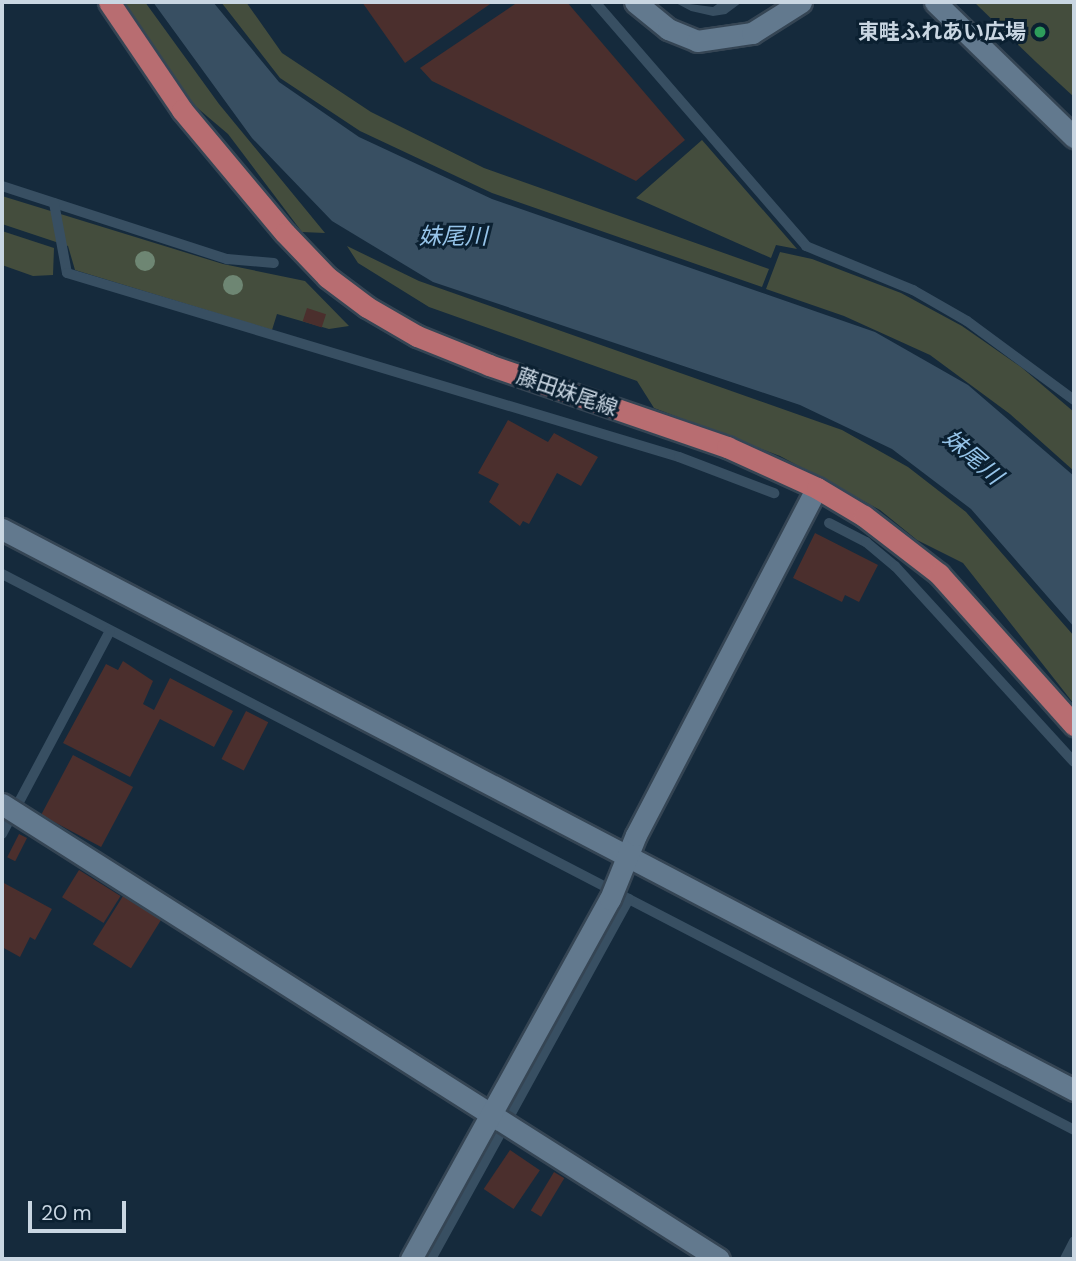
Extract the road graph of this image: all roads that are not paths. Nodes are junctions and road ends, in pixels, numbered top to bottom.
1 (109, 2) edge
2 (635, 2) edge
3 (801, 2) edge
4 (935, 2) edge
5 (1074, 137) edge
6 (817, 488) junction
7 (2, 529) edge
8 (1074, 725) edge
9 (9, 808) edge
10 (628, 857) junction
11 (1074, 1090) edge
12 (490, 1115) junction
13 (411, 1259) edge
14 (719, 1259) edge

1 - 6 main road, 藤田妹尾線
2 - 3 street
4 - 5 street
6 - 8 main road, 藤田妹尾線
6 - 10 street
7 - 10 street
9 - 12 street
10 - 11 street
10 - 12 street
12 - 13 street
12 - 14 street

